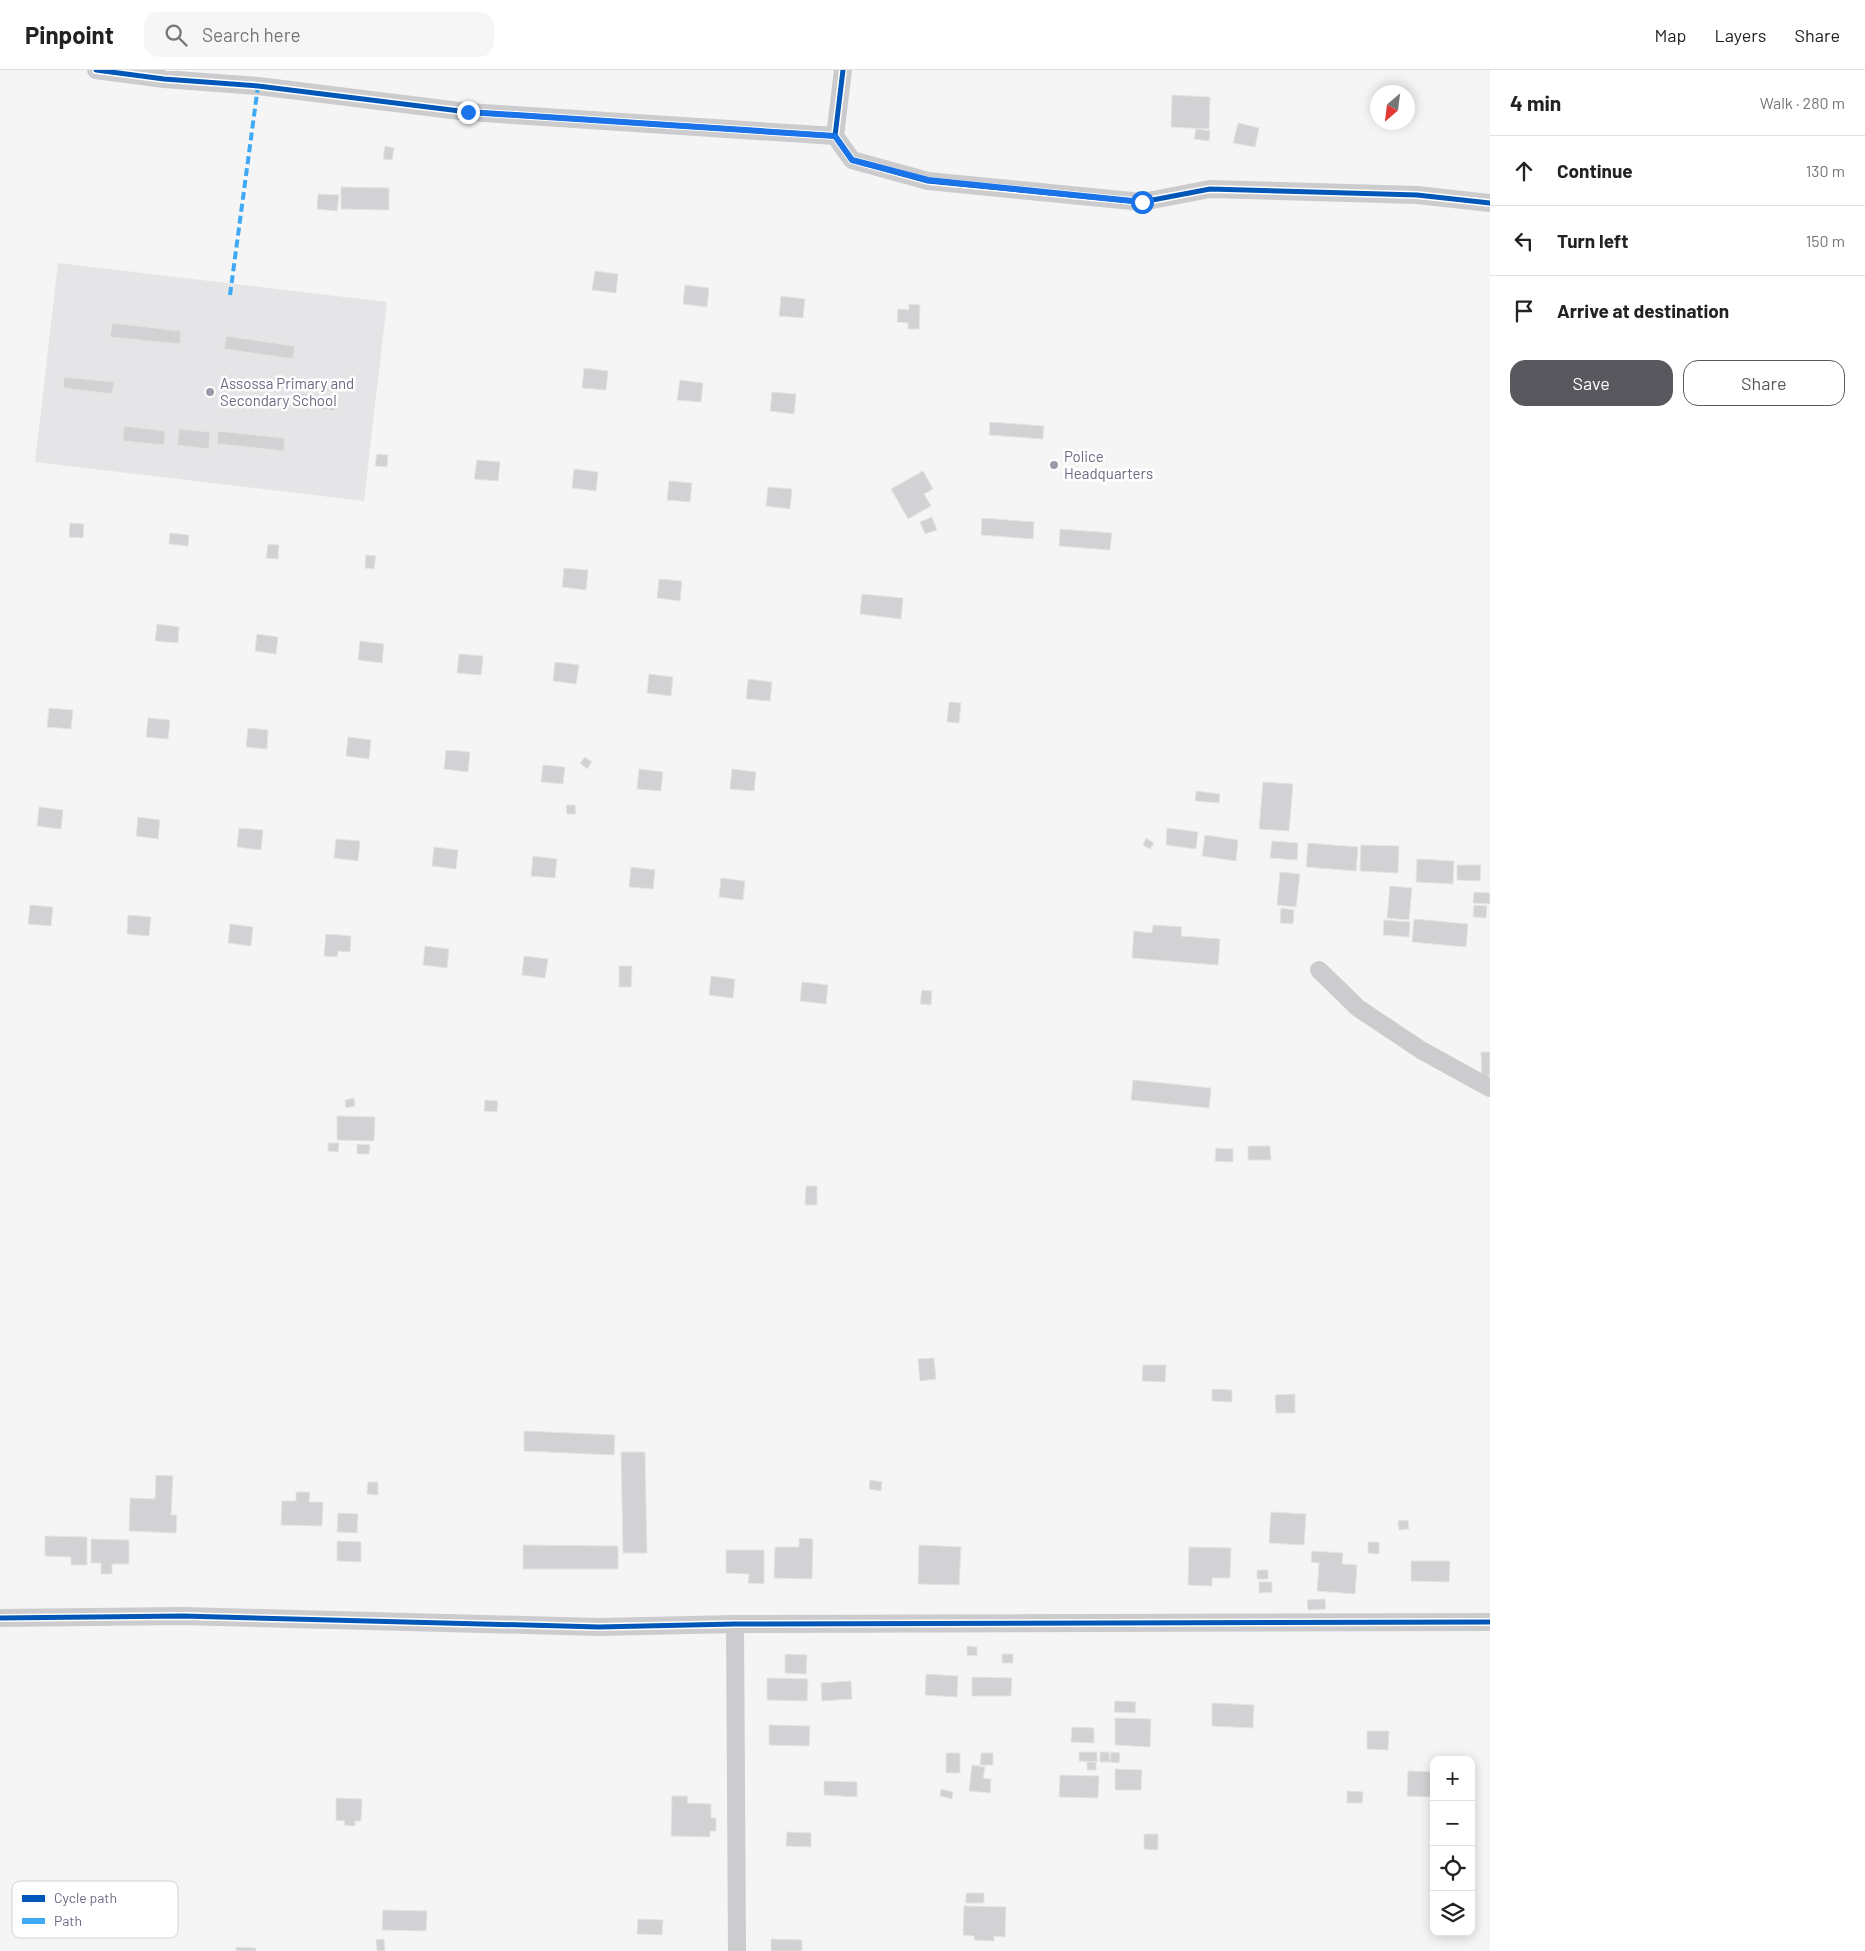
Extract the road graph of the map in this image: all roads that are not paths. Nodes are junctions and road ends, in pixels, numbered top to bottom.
1 (96, 70) edge
2 (843, 70) edge
3 (835, 136) junction
4 (1490, 202) edge
5 (1319, 970) dead end
6 (1490, 1088) edge
7 (0, 1618) edge
8 (1490, 1622) edge
9 (735, 1624) junction
10 (737, 1951) edge

1 - 3 street
2 - 3 street
3 - 4 street
5 - 6 street
7 - 9 street
8 - 9 street
9 - 10 street

